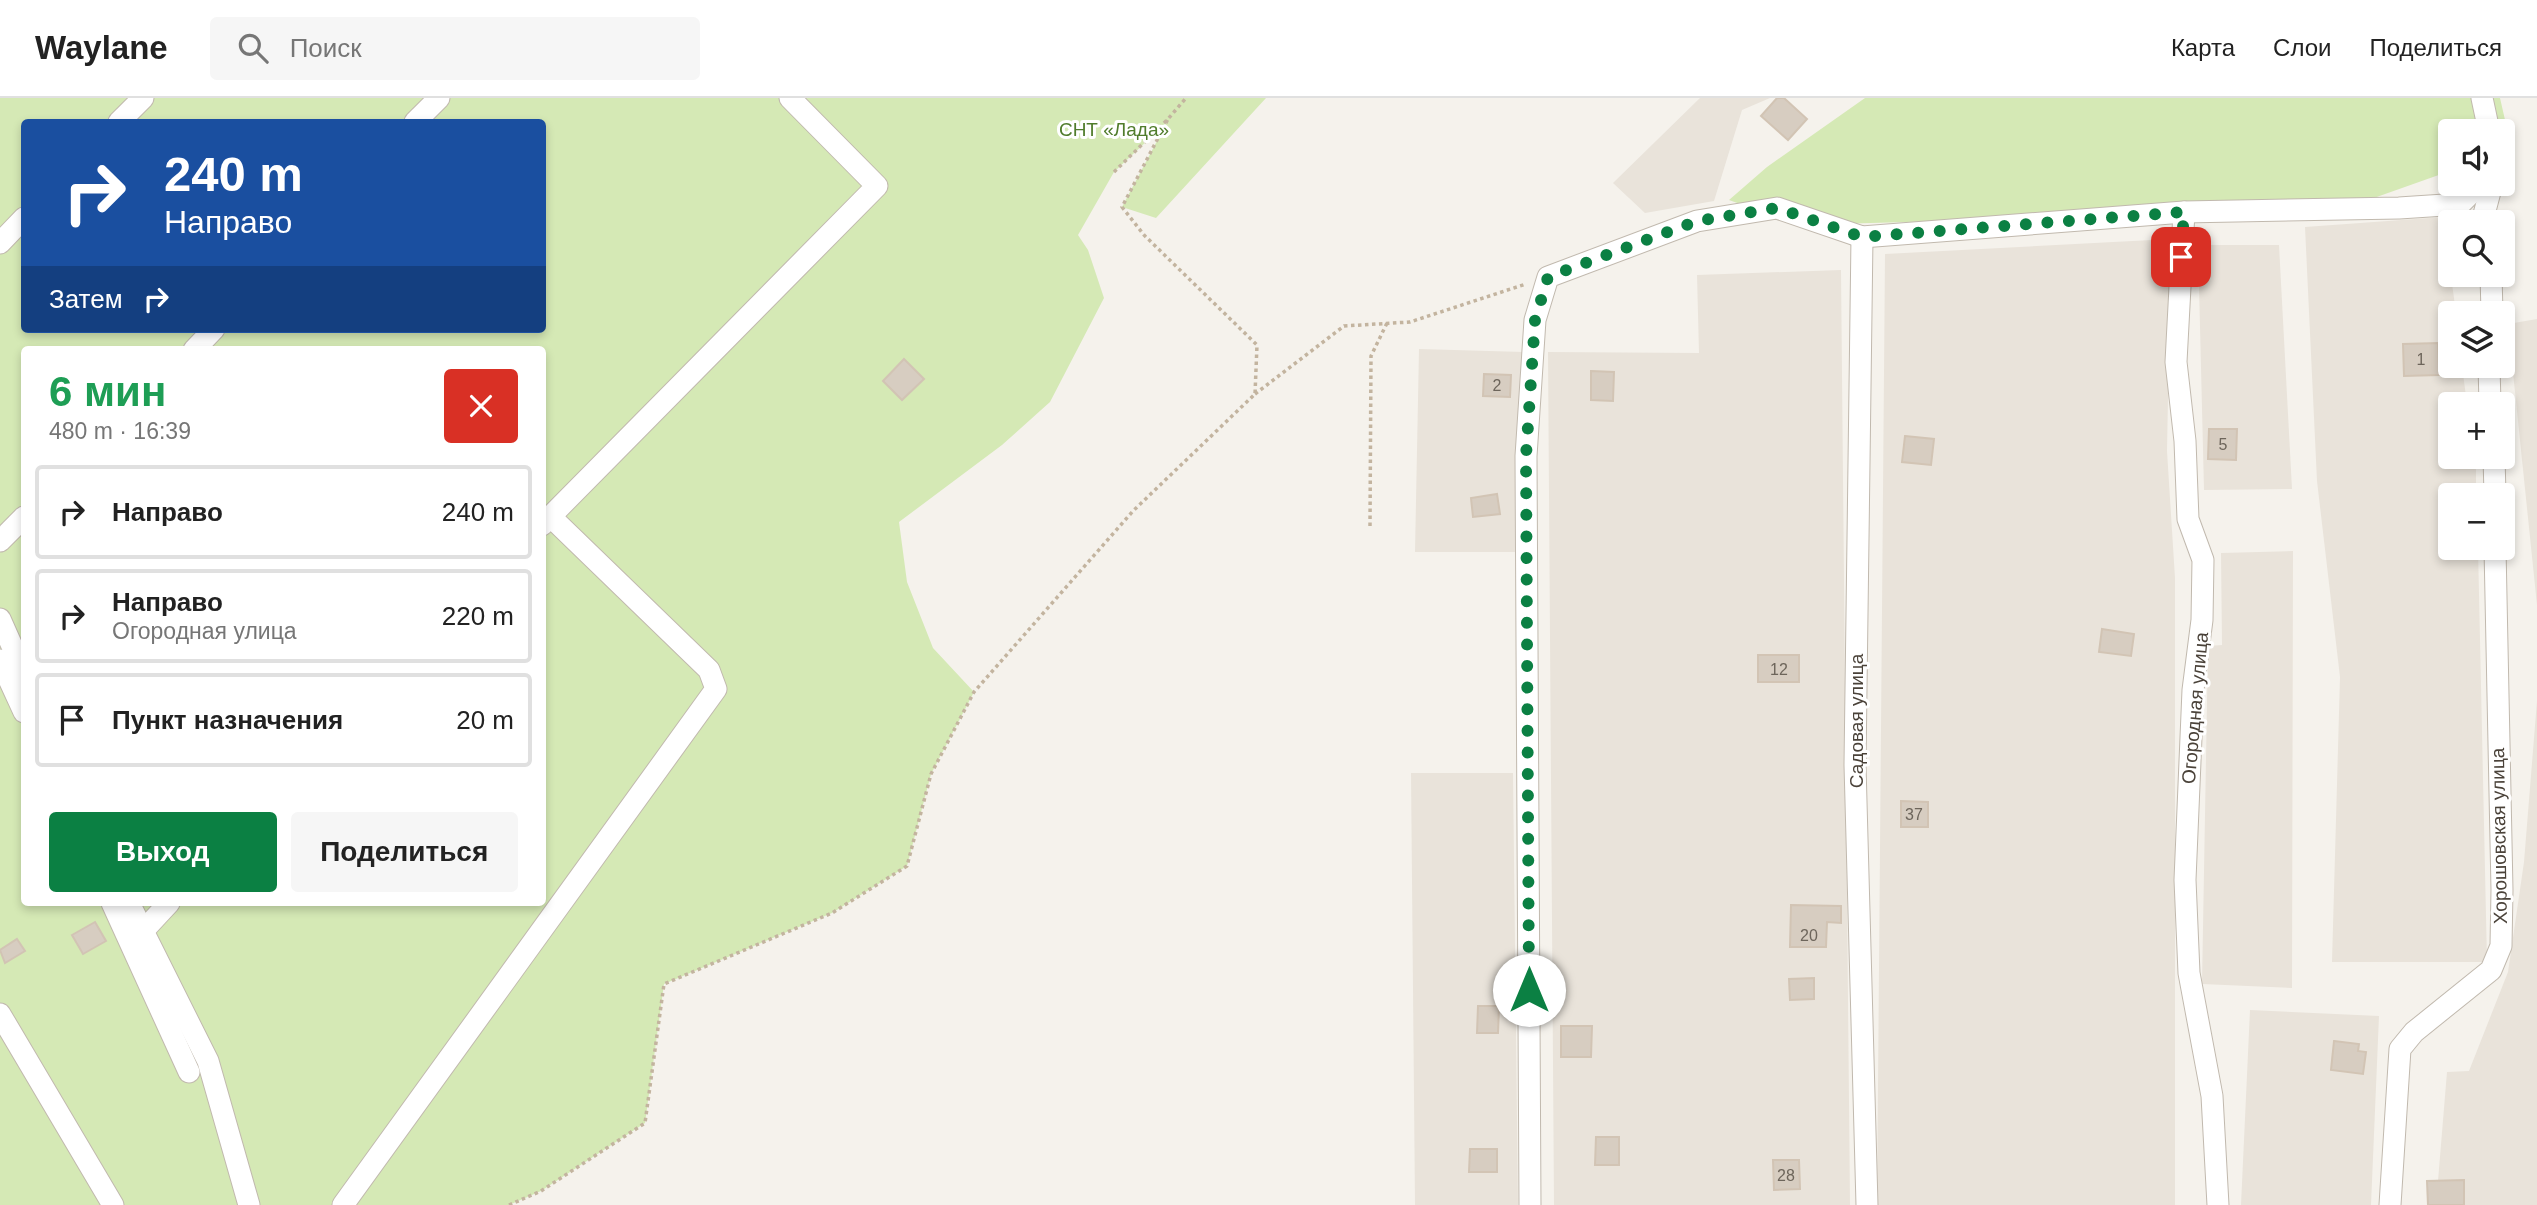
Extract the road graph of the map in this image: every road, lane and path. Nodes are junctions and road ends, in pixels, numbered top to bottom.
1 (143, 98) edge
2 (439, 98) edge
3 (790, 98) edge
4 (1186, 98) edge
5 (2482, 98) edge
6 (122, 119) edge
7 (418, 119) edge
8 (1168, 119) junction
9 (2486, 119) edge
10 (1114, 172) dead end
11 (2468, 196) edge
12 (2184, 212) junction
13 (21, 221) edge
14 (1862, 237) junction
15 (0, 243) edge
16 (1548, 277) junction
17 (1387, 323) junction
18 (210, 333) edge
19 (198, 346) edge
20 (1255, 394) junction
21 (21, 520) edge
22 (547, 521) edge
23 (1370, 526) dead end
24 (0, 541) edge
25 (2496, 560) edge
26 (0, 619) edge
27 (0, 660) edge
28 (12, 686) edge
29 (21, 706) edge
30 (113, 906) edge
31 (130, 906) edge
32 (166, 906) edge
33 (143, 931) junction
34 (0, 1014) edge
35 (189, 1072) dead end
36 (113, 1205) edge
37 (249, 1205) edge
38 (343, 1205) edge
39 (509, 1205) edge
40 (1530, 1205) edge
41 (1867, 1205) edge
42 (2218, 1205) edge
43 (2390, 1205) edge

1 - 6 street
2 - 7 street
3 - 22 street
4 - 8 path
5 - 9 street
8 - 10 path
8 - 20 path
11 - 12 street
12 - 14 street
12 - 42 street, Огородная улица
13 - 15 street
14 - 16 street
14 - 41 street, Садовая улица
16 - 17 path
16 - 40 street
17 - 20 path
17 - 23 path
18 - 19 street
20 - 39 path
21 - 24 street
22 - 38 street
25 - 43 street, Хорошовская улица
26 - 28 street
27 - 28 street
28 - 29 street
30 - 35 street
31 - 33 street
32 - 33 street
33 - 37 street
34 - 36 street

